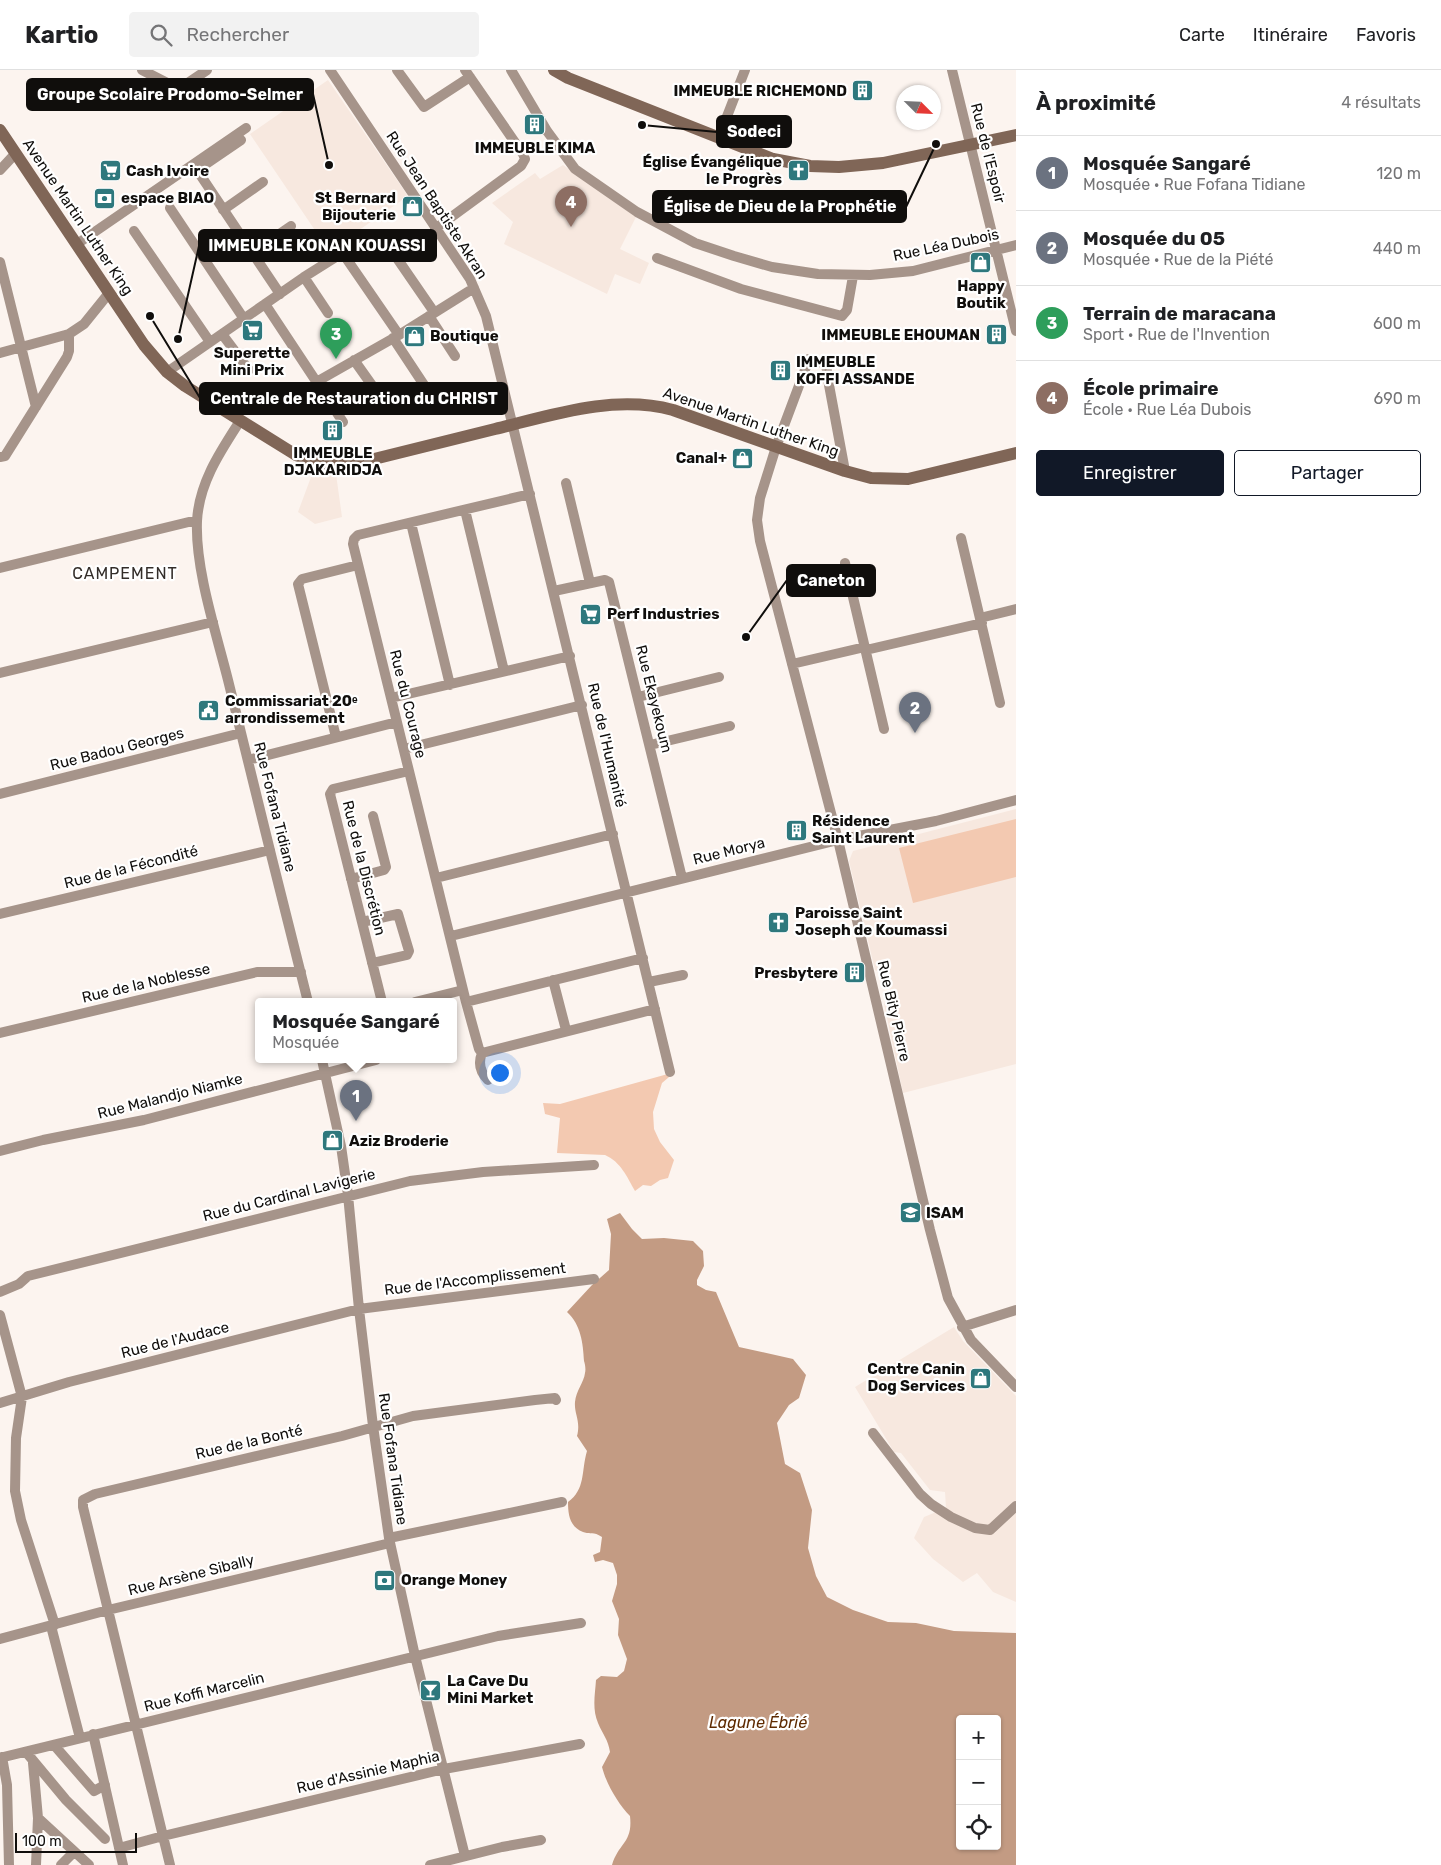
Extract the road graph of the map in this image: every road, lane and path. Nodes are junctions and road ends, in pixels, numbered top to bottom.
1 (142, 70) edge
2 (207, 70) edge
3 (397, 70) edge
4 (512, 70) edge
5 (554, 70) edge
6 (745, 70) edge
7 (952, 70) edge
8 (335, 72) edge
9 (467, 73) edge
10 (246, 128) dead end
11 (0, 130) edge
12 (1016, 135) edge
13 (719, 137) junction
14 (241, 140) dead end
15 (971, 146) junction
16 (16, 154) junction
17 (0, 170) edge
18 (262, 182) dead end
19 (170, 208) dead end
20 (223, 210) junction
21 (291, 226) dead end
22 (435, 229) junction
23 (134, 231) dead end
24 (381, 235) dead end
25 (77, 244) junction
26 (1016, 246) edge
27 (996, 250) junction
28 (252, 252) junction
29 (657, 258) dead end
30 (0, 262) edge
31 (853, 276) junction
32 (304, 277) junction
33 (474, 288) junction
34 (109, 293) junction
35 (280, 294) junction
36 (265, 304) junction
37 (328, 313) dead end
38 (431, 314) junction
39 (244, 319) junction
40 (1016, 331) edge
41 (69, 334) junction
42 (222, 334) junction
43 (396, 336) junction
44 (210, 342) junction
45 (22, 348) junction
46 (0, 353) edge
47 (455, 356) dead end
48 (354, 360) junction
49 (249, 370) dead end
50 (167, 372) junction
51 (318, 381) junction
52 (432, 397) dead end
53 (386, 405) dead end
54 (36, 407) junction
55 (240, 421) junction
56 (343, 422) dead end
57 (513, 425) junction
58 (776, 447) junction
59 (1016, 453) edge
60 (0, 457) edge
61 (846, 471) junction
62 (566, 483) dead end
63 (530, 494) junction
64 (465, 510) junction
65 (197, 520) junction
66 (411, 523) junction
67 (961, 538) dead end
68 (844, 563) dead end
69 (358, 565) junction
70 (0, 568) edge
71 (590, 583) junction
72 (554, 591) junction
73 (1016, 609) edge
74 (981, 621) junction
75 (213, 622) junction
76 (865, 649) junction
77 (570, 656) junction
78 (792, 664) junction
79 (504, 671) junction
80 (0, 673) edge
81 (719, 677) dead end
82 (450, 685) junction
83 (638, 696) junction
84 (391, 698) junction
85 (1000, 703) dead end
86 (582, 705) junction
87 (397, 722) junction
88 (730, 726) dead end
89 (884, 728) dead end
90 (241, 733) junction
91 (336, 737) junction
92 (650, 745) junction
93 (404, 749) junction
94 (248, 760) junction
95 (409, 771) junction
96 (0, 794) edge
97 (1016, 800) edge
98 (373, 816) dead end
99 (613, 834) junction
100 (838, 840) junction
101 (270, 850) junction
102 (436, 878) junction
103 (682, 878) junction
104 (352, 879) junction
105 (627, 892) junction
106 (0, 914) edge
107 (362, 922) junction
108 (451, 936) junction
109 (643, 958) junction
110 (372, 963) junction
111 (301, 972) junction
112 (683, 975) dead end
113 (554, 980) junction
114 (649, 982) junction
115 (463, 990) junction
116 (307, 998) edge
117 (381, 998) edge
118 (431, 998) edge
119 (466, 1002) junction
120 (655, 1009) junction
121 (566, 1030) junction
122 (0, 1033) edge
123 (482, 1052) junction
124 (323, 1063) edge
125 (364, 1063) edge
126 (670, 1072) dead end
127 (326, 1073) junction
128 (488, 1080) dead end
129 (0, 1151) edge
130 (594, 1165) dead end
131 (348, 1195) junction
132 (594, 1279) dead end
133 (0, 1292) edge
134 (359, 1310) junction
135 (1016, 1310) edge
136 (0, 1315) edge
137 (962, 1327) junction
138 (1016, 1387) edge
139 (22, 1397) junction
140 (556, 1400) dead end
141 (0, 1402) edge
142 (373, 1426) junction
143 (873, 1433) dead end
144 (562, 1502) dead end
145 (1016, 1506) edge
146 (389, 1540) junction
147 (108, 1610) junction
148 (581, 1623) dead end
149 (53, 1625) junction
150 (0, 1639) edge
151 (415, 1656) junction
152 (136, 1724) junction
153 (93, 1734) junction
154 (80, 1738) junction
155 (580, 1744) dead end
156 (54, 1745) junction
157 (26, 1752) junction
158 (1, 1757) edge
159 (34, 1763) junction
160 (444, 1769) junction
161 (105, 1785) junction
162 (38, 1818) junction
163 (163, 1836) junction
164 (104, 1839) dead end
165 (541, 1840) dead end
166 (119, 1848) junction
167 (74, 1852) junction
168 (465, 1856) junction
169 (9, 1865) edge
170 (36, 1865) edge
171 (61, 1865) edge
172 (89, 1865) edge
173 (123, 1865) edge
174 (170, 1865) edge
175 (430, 1865) edge

1 - 2 street
3 - 9 street
4 - 31 street, Rue Léa Dubois
5 - 13 street
6 - 13 street
7 - 15 street, Rue de l'Espoir
8 - 22 street, Rue Jean Baptiste Akran
9 - 22 street
10 - 25 street
11 - 16 street, Avenue Martin Luther King
12 - 15 street
13 - 15 street
14 - 20 street
15 - 27 street, Rue de l'Espoir
16 - 17 street
16 - 25 street, Avenue Martin Luther King
18 - 20 street
19 - 39 street
20 - 28 street
21 - 28 street
22 - 33 street, Rue Jean Baptiste Akran
23 - 44 street
24 - 38 street
25 - 34 street, Avenue Martin Luther King
26 - 27 street, Rue Léa Dubois
27 - 31 street, Rue Léa Dubois
27 - 40 street, Rue de l'Espoir
28 - 35 street
29 - 31 street
30 - 45 street
32 - 35 street
32 - 37 street
32 - 43 street
33 - 38 street
33 - 57 street, Rue Jean Baptiste Akran
34 - 41 street
34 - 50 street, Avenue Martin Luther King
35 - 36 street
36 - 39 street
36 - 51 street
38 - 43 street
38 - 47 street
39 - 42 street
41 - 45 street
41 - 54 street
42 - 44 street
42 - 49 street
43 - 48 street
43 - 52 street
44 - 50 street
45 - 46 street
45 - 54 street
48 - 51 street
48 - 53 street
50 - 55 street, Avenue Martin Luther King
51 - 56 street
54 - 60 street
55 - 57 street, Avenue Martin Luther King
55 - 65 street, Rue Fofana Tidiane
57 - 58 street, Avenue Martin Luther King
57 - 63 street, Rue de l'Humanité
58 - 61 street, Avenue Martin Luther King
58 - 61 street, Rue Bity Pierre
58 - 78 street, Rue Bity Pierre
59 - 61 street, Avenue Martin Luther King
62 - 71 street
63 - 64 street, Rue du Courage
63 - 72 street, Rue de l'Humanité
64 - 66 street, Rue du Courage
64 - 79 street
65 - 70 street
65 - 75 street, Rue Fofana Tidiane
66 - 69 street, Rue du Courage
66 - 82 street
67 - 74 street
68 - 76 street
69 - 84 street, Rue du Courage
69 - 91 street
71 - 72 street, Rue Ekayekoum
71 - 83 street, Rue Ekayekoum
72 - 77 street, Rue de l'Humanité
73 - 74 street
74 - 76 street
74 - 85 street
75 - 80 street
75 - 90 street, Rue Fofana Tidiane
76 - 78 street
76 - 89 street
77 - 79 street
77 - 86 street, Rue de l'Humanité
78 - 100 street, Rue Bity Pierre
79 - 82 street
81 - 83 street
82 - 84 street
83 - 92 street, Rue Ekayekoum
84 - 87 street, Rue du Courage
86 - 93 street
86 - 99 street, Rue de l'Humanité
87 - 91 street
87 - 93 street, Rue du Courage
88 - 92 street
90 - 94 street, Rue Fofana Tidiane
90 - 96 street, Rue Badou Georges
91 - 94 street
92 - 103 street, Rue Ekayekoum
93 - 95 street, Rue du Courage
94 - 101 street, Rue Fofana Tidiane
95 - 102 street, Rue du Courage
95 - 104 street, Rue de la Discrétion
97 - 100 street, Rue Morya
98 - 104 street
99 - 102 street
99 - 105 street, Rue de l'Humanité
100 - 103 street, Rue Morya
100 - 137 street, Rue Bity Pierre
101 - 106 street, Rue de la Fécondité
101 - 111 street, Rue Fofana Tidiane
102 - 108 street, Rue du Courage
103 - 105 street, Rue Morya
104 - 107 street, Rue de la Discrétion
105 - 108 street, Rue Morya
105 - 109 street, Rue de l'Humanité
107 - 110 street, Rue de la Discrétion
107 - 110 street
108 - 115 street, Rue du Courage
109 - 113 street
109 - 114 street, Rue de l'Humanité
110 - 117 street, Rue de la Discrétion
111 - 116 street, Rue Fofana Tidiane
111 - 122 street, Rue de la Noblesse
112 - 114 street
113 - 119 street
113 - 121 street
114 - 120 street, Rue de l'Humanité
115 - 118 street
115 - 119 street, Rue du Courage
119 - 123 street, Rue du Courage
120 - 121 street
120 - 126 street, Rue de l'Humanité
121 - 123 street
123 - 128 street, Rue du Courage
124 - 127 street, Rue Fofana Tidiane
125 - 127 street, Rue Malandjo Niamke
127 - 129 street, Rue Malandjo Niamke
127 - 131 street, Rue Fofana Tidiane
130 - 131 street, Rue du Cardinal Lavigerie
131 - 133 street, Rue du Cardinal Lavigerie
131 - 134 street, Rue Fofana Tidiane
132 - 134 street, Rue de l'Accomplissement
134 - 139 street, Rue de l'Audace
134 - 142 street, Rue Fofana Tidiane
135 - 137 street
136 - 139 street
137 - 138 street, Rue Bity Pierre
139 - 141 street, Rue de l'Audace
139 - 149 street
140 - 142 street, Rue de la Bonté
142 - 146 street, Rue Fofana Tidiane
142 - 147 street, Rue de la Bonté
143 - 145 street
144 - 146 street, Rue Arsène Sibally
146 - 147 street, Rue Arsène Sibally
146 - 151 street, Rue Fofana Tidiane
147 - 149 street, Rue Arsène Sibally
147 - 152 street
148 - 151 street, Rue Koffi Marcelin
149 - 150 street, Rue Arsène Sibally
149 - 154 street
151 - 152 street, Rue Koffi Marcelin
151 - 160 street, Rue Fofana Tidiane
152 - 153 street, Rue Koffi Marcelin
152 - 163 street
153 - 154 street, Rue Koffi Marcelin
153 - 161 street
154 - 156 street, Rue Koffi Marcelin
155 - 160 street, Rue d'Assinie Maphia
156 - 157 street, Rue Koffi Marcelin
156 - 161 street
157 - 158 street, Rue Koffi Marcelin
157 - 159 street
158 - 169 street
159 - 162 street
159 - 164 street
160 - 163 street, Rue d'Assinie Maphia
160 - 168 street, Rue Fofana Tidiane
161 - 166 street
162 - 167 street
162 - 170 street
163 - 166 street, Rue d'Assinie Maphia
163 - 174 street
165 - 168 street
166 - 173 street
167 - 171 street
167 - 172 street
168 - 175 street

